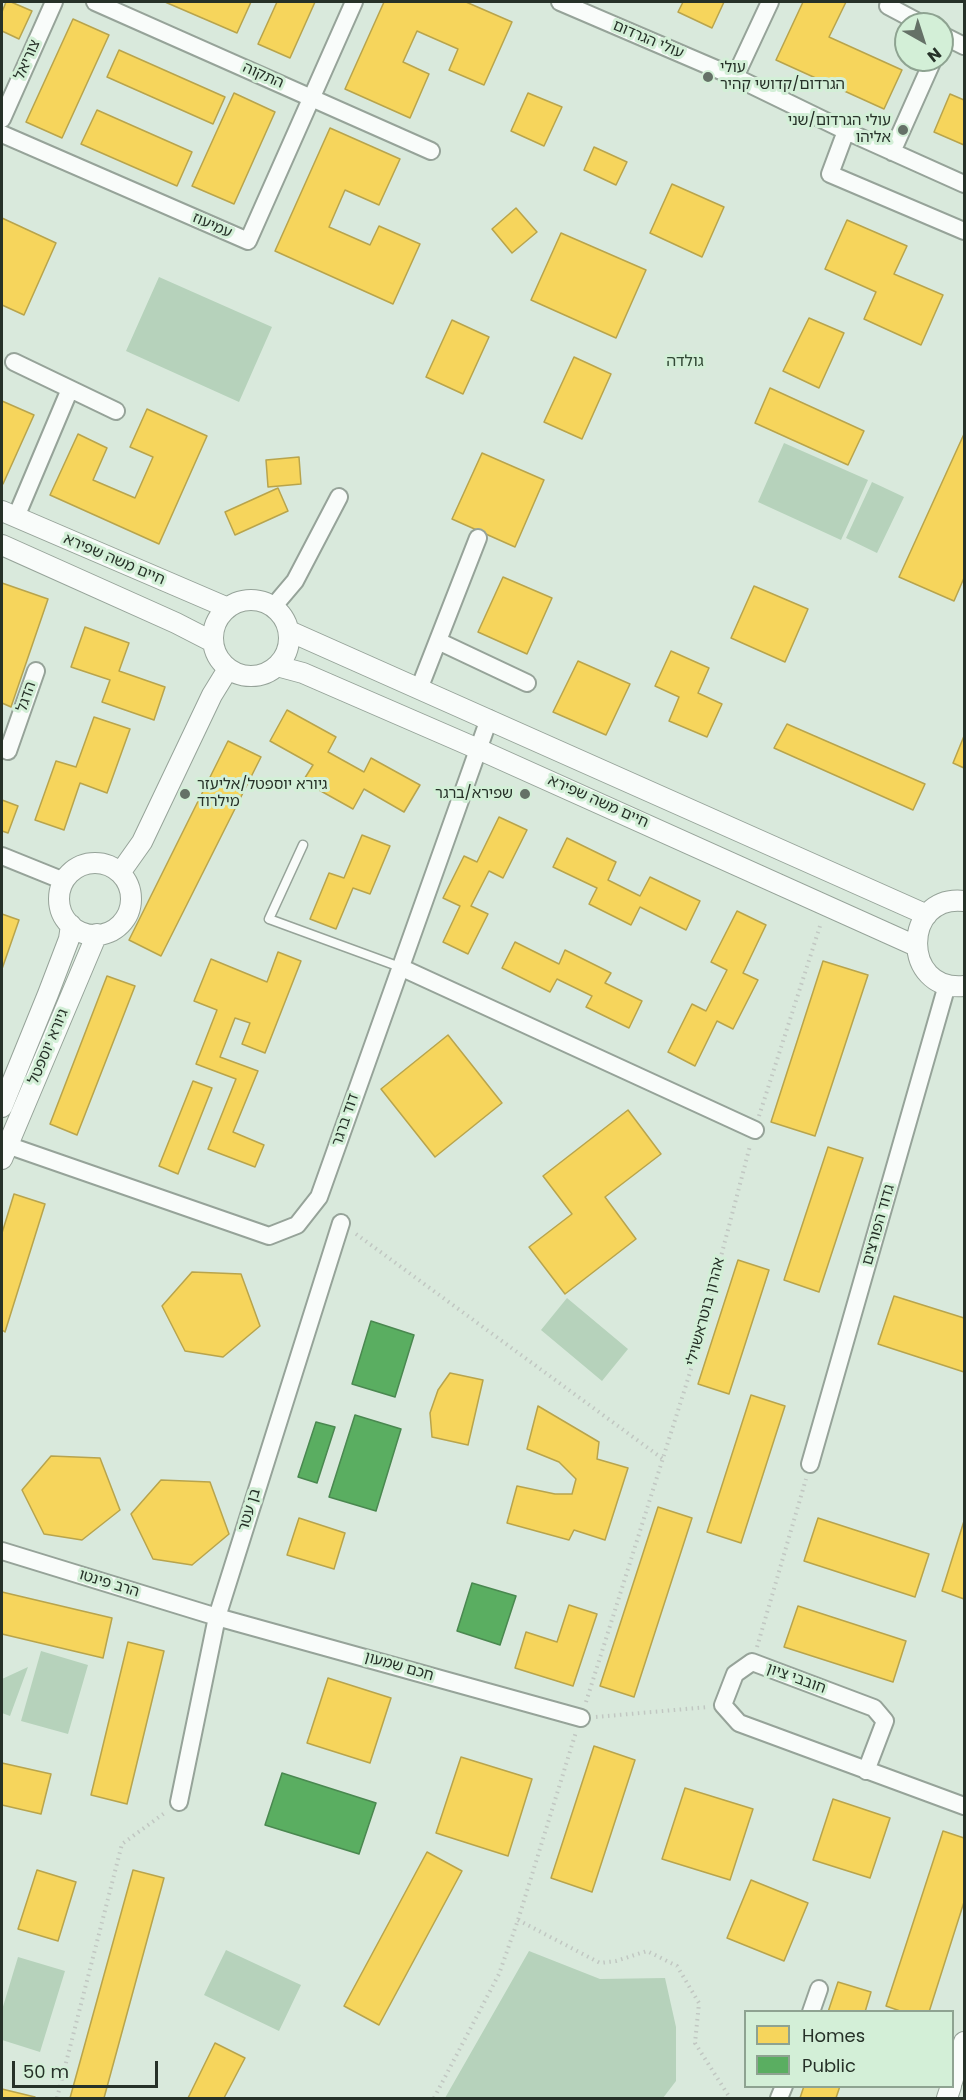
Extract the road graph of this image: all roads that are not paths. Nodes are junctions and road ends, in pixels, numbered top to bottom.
1 (54, 2) edge
2 (95, 2) edge
3 (354, 2) edge
4 (560, 2) edge
5 (770, 2) edge
6 (888, 6) dead end
7 (899, 12) edge
8 (928, 72) edge
9 (735, 77) junction
10 (312, 98) junction
11 (2, 119) edge
12 (846, 131) junction
13 (2, 134) edge
14 (431, 151) dead end
15 (892, 152) junction
16 (964, 184) edge
17 (964, 231) edge
18 (14, 362) dead end
19 (70, 389) junction
20 (116, 411) dead end
21 (339, 496) dead end
22 (9, 514) edge
23 (478, 538) dead end
24 (2, 545) edge
25 (273, 607) junction
26 (228, 608) junction
27 (289, 631) junction
28 (438, 641) junction
29 (213, 642) junction
30 (276, 666) junction
31 (228, 669) junction
32 (36, 671) dead end
33 (527, 683) dead end
34 (419, 689) junction
35 (489, 719) junction
36 (2, 748) edge
37 (478, 748) junction
38 (303, 846) dead end
39 (2, 856) edge
40 (120, 873) junction
41 (64, 881) junction
42 (964, 901) edge
43 (927, 915) junction
44 (71, 925) junction
45 (97, 934) junction
46 (916, 946) junction
47 (400, 967) junction
48 (956, 985) edge
49 (2, 1107) edge
50 (755, 1130) road end
51 (4, 1152) edge
52 (341, 1223) road end
53 (810, 1464) road end
54 (2, 1551) edge
55 (217, 1617) junction
56 (581, 1718) road end
57 (867, 1771) junction
58 (179, 1802) road end
59 (964, 1806) edge
60 (819, 1989) dead end
61 (812, 2010) edge
62 (964, 2042) edge
63 (954, 2075) edge

1 - 11 street, צוריאל
2 - 10 street, התקוה
3 - 10 street, עמיעוז
4 - 9 street, עולי הגרדום
5 - 9 street
6 - 7 street
8 - 15 street
9 - 12 street, עולי הגרדום
10 - 13 street, עמיעוז
10 - 14 street, התקוה
12 - 15 street, עולי הגרדום
12 - 17 street
15 - 16 street, עולי הגרדום
18 - 19 street
19 - 20 street
19 - 22 street
21 - 25 street
22 - 26 street, חיים משה שפירא
23 - 28 street
24 - 29 street, חיים משה שפירא
25 - 26 street
25 - 27 street
26 - 29 street
27 - 30 street
27 - 34 street, חיים משה שפירא
28 - 33 street
28 - 34 street
29 - 31 street
30 - 31 street
30 - 37 street, חיים משה שפירא
31 - 40 street
32 - 36 street, הדגל
34 - 35 street, חיים משה שפירא
35 - 37 street, דוד ברגר
35 - 43 street, חיים משה שפירא
37 - 46 street, חיים משה שפירא
37 - 47 street, דוד ברגר
38 - 47 lane
39 - 41 street
40 - 41 street
40 - 45 street
41 - 44 street
42 - 43 street
43 - 46 street
44 - 45 street
44 - 49 street, גיורא יוספטל
45 - 51 street, גיורא יוספטל
46 - 48 street
47 - 50 street
47 - 51 street, דוד ברגר
48 - 53 street, גדוד הפורצים
52 - 55 street, בן עטר
54 - 55 street, הרב פינטו
55 - 56 street, חכם שמעון
55 - 58 street, בן עטר
57 - 57 street, חובבי ציון
57 - 59 street
60 - 61 street
62 - 63 street

